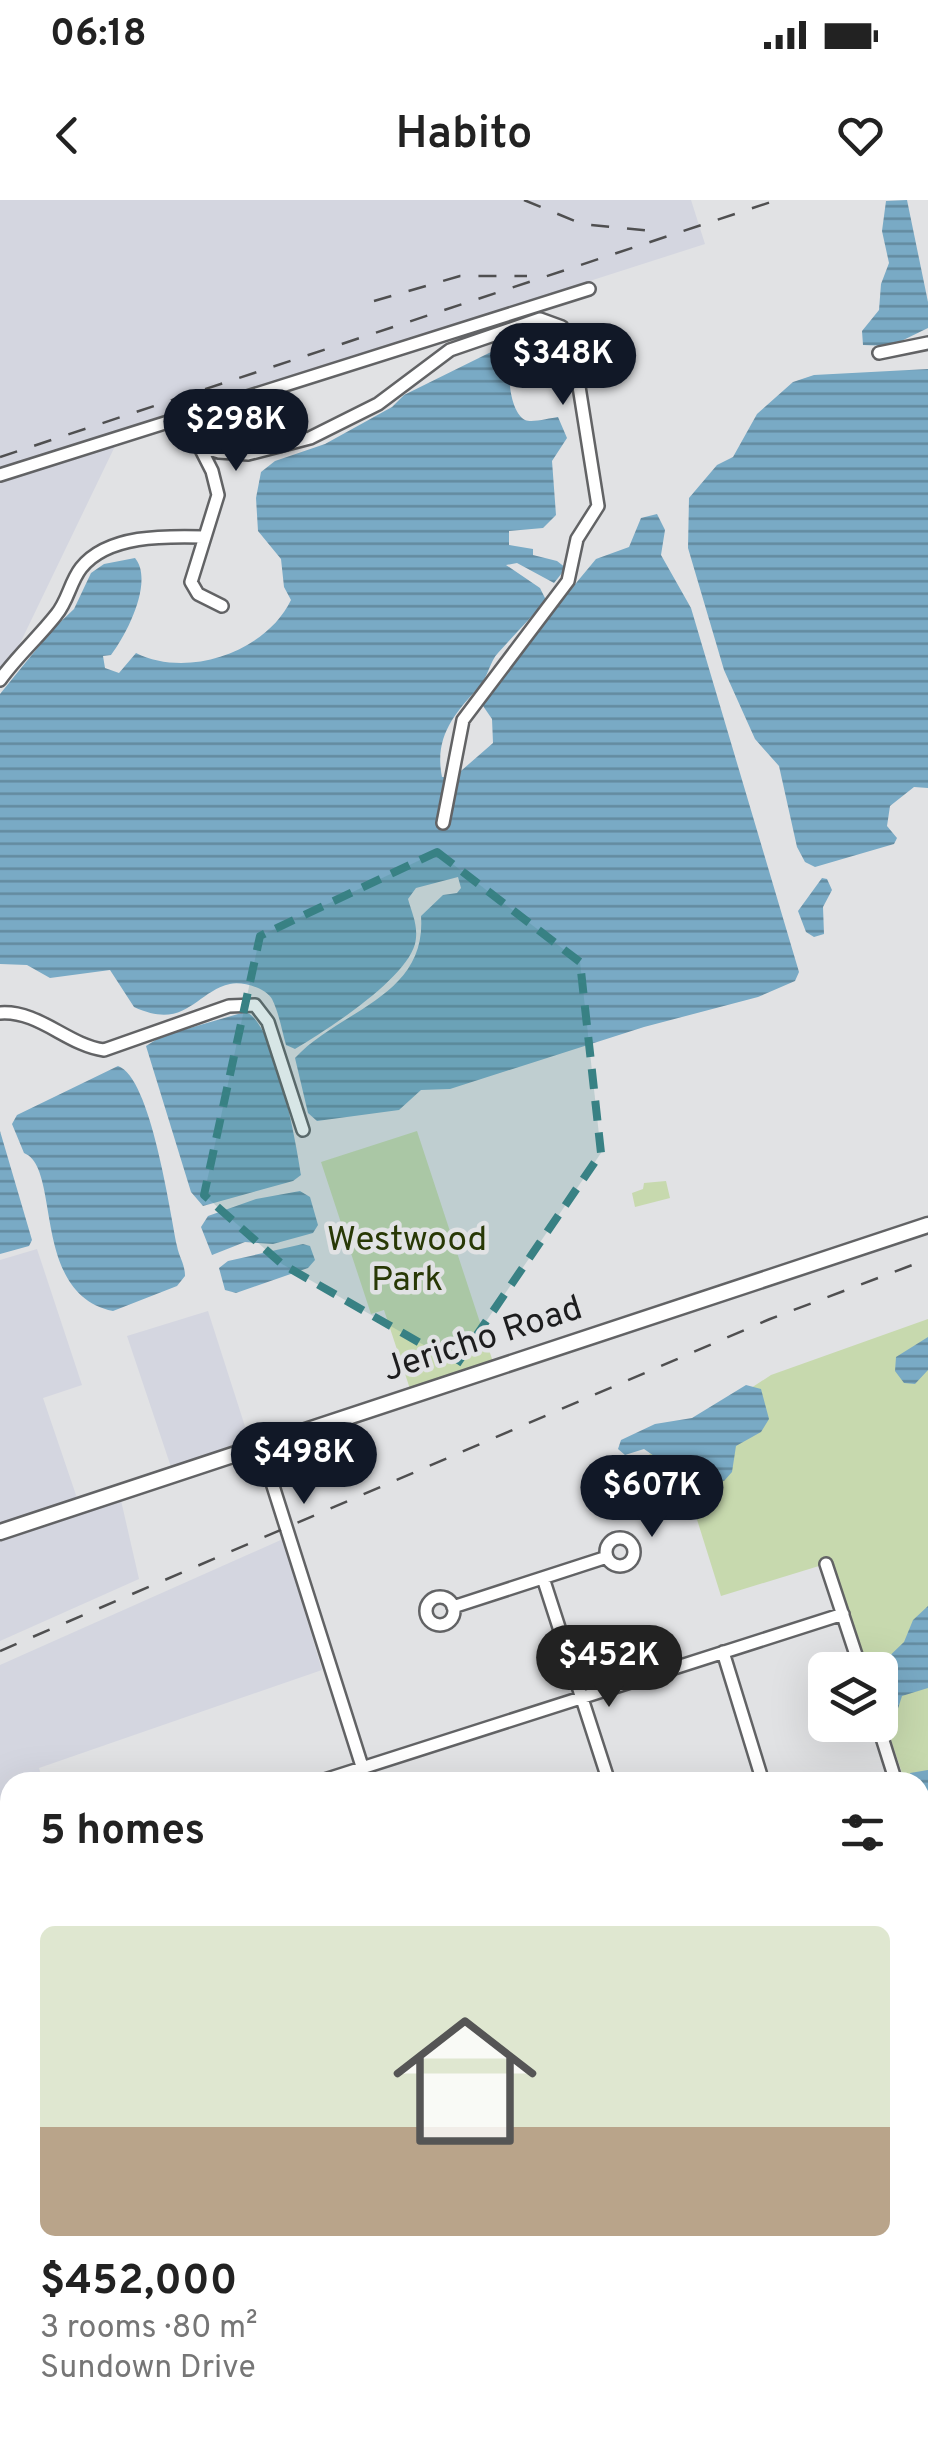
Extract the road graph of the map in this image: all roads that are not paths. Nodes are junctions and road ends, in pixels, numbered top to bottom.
1 (589, 289) dead end
2 (928, 342) edge
3 (879, 353) dead end
4 (184, 416) junction
5 (199, 446) junction
6 (0, 475) edge
7 (206, 537) junction
8 (222, 606) dead end
9 (0, 680) edge
10 (443, 823) dead end
11 (0, 1013) edge
12 (303, 1130) dead end
13 (928, 1225) edge
14 (260, 1445) junction
15 (0, 1532) edge
16 (607, 1557) dead end
17 (826, 1564) dead end
18 (543, 1578) junction
19 (453, 1606) dead end
20 (843, 1614) junction
21 (723, 1652) junction
22 (855, 1652) edge
23 (582, 1697) junction
24 (883, 1742) edge
25 (362, 1768) junction
26 (349, 1772) edge
27 (363, 1772) edge
28 (606, 1772) edge
29 (760, 1772) edge
30 (893, 1772) edge

1 - 4 street
2 - 3 street
4 - 5 street
4 - 6 street
5 - 7 street
5 - 10 street
7 - 8 street
7 - 9 street
11 - 12 street
13 - 14 main road, Jericho Road
14 - 15 main road, Jericho Road
14 - 25 street
16 - 18 street
17 - 20 street
18 - 19 street
18 - 23 street
20 - 21 street
20 - 22 street
21 - 23 street
21 - 29 street
23 - 25 street
23 - 28 street
24 - 30 street
25 - 26 street
25 - 27 street

